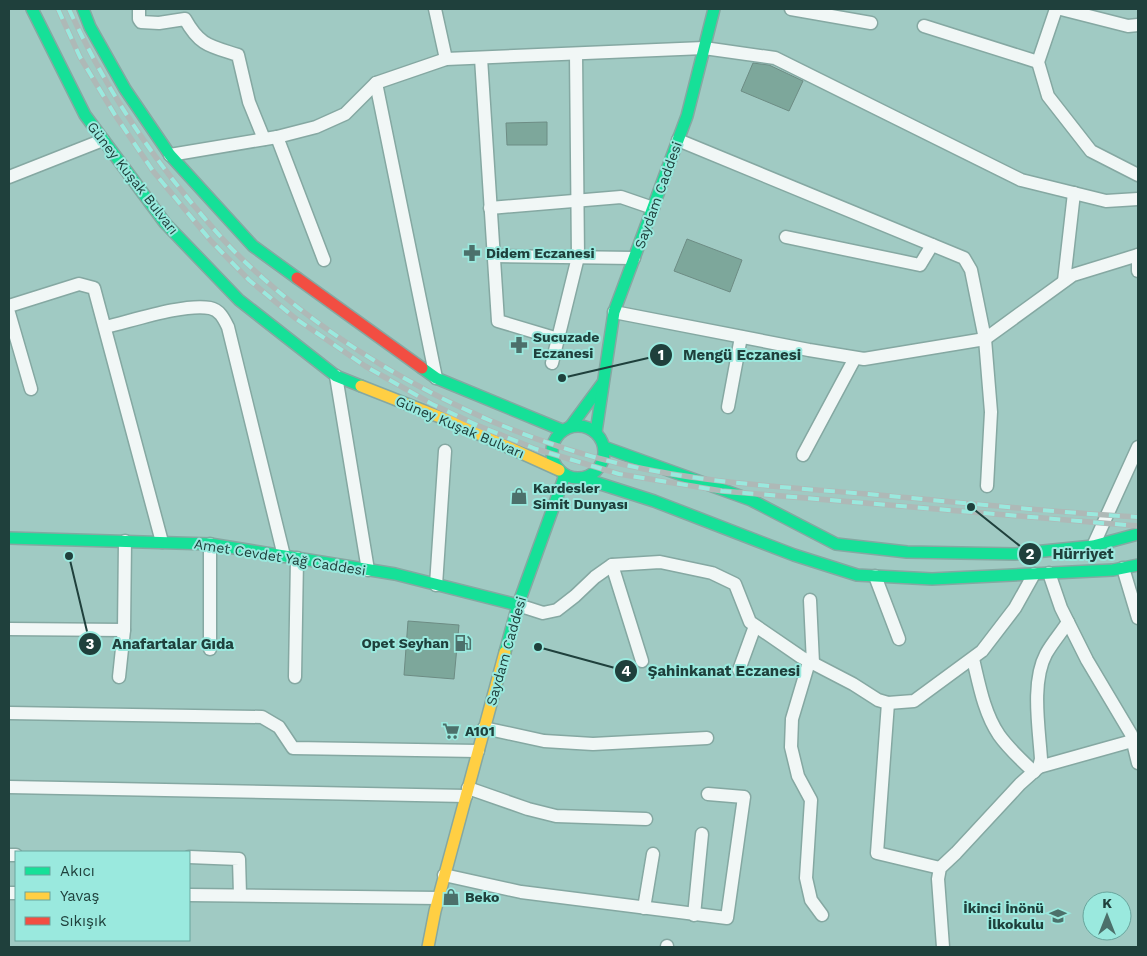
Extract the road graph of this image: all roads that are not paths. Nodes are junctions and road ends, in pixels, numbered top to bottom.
1 (32, 9) edge
2 (83, 9) edge
3 (139, 9) edge
4 (435, 9) edge
5 (714, 9) edge
6 (791, 9) edge
7 (1056, 9) edge
8 (1061, 9) edge
9 (871, 23) dead end
10 (924, 26) dead end
11 (1138, 28) edge
12 (704, 48) junction
13 (576, 54) junction
14 (481, 58) junction
15 (446, 59) junction
16 (1038, 62) junction
17 (376, 82) junction
18 (271, 138) junction
19 (103, 140) junction
20 (678, 140) junction
21 (170, 154) junction
22 (1138, 176) edge
23 (9, 177) edge
24 (1074, 193) junction
25 (1138, 199) edge
26 (576, 202) junction
27 (490, 208) junction
28 (653, 208) junction
29 (786, 237) dead end
30 (932, 244) junction
31 (1138, 255) edge
32 (494, 256) junction
33 (578, 257) junction
34 (634, 258) junction
35 (324, 260) dead end
36 (1138, 271) edge
37 (1064, 281) junction
38 (9, 306) edge
39 (614, 312) junction
40 (9, 313) edge
41 (106, 327) junction
42 (741, 337) junction
43 (558, 339) junction
44 (985, 339) junction
45 (855, 358) junction
46 (552, 363) dead end
47 (336, 376) junction
48 (436, 378) junction
49 (603, 382) junction
50 (31, 389) dead end
51 (728, 406) dead end
52 (567, 428) junction
53 (596, 432) junction
54 (604, 447) junction
55 (1138, 447) edge
56 (445, 451) dead end
57 (803, 455) dead end
58 (562, 473) junction
59 (582, 478) junction
60 (987, 486) dead end
61 (1138, 534) edge
62 (9, 538) edge
63 (125, 540) junction
64 (162, 542) junction
65 (210, 544) junction
66 (1093, 546) junction
67 (284, 556) junction
68 (297, 558) junction
69 (612, 565) junction
70 (1138, 565) edge
71 (1123, 568) junction
72 (368, 570) junction
73 (1049, 573) junction
74 (1034, 574) junction
75 (875, 576) junction
76 (436, 585) junction
77 (810, 600) dead end
78 (518, 605) junction
79 (1138, 618) edge
80 (1068, 622) junction
81 (755, 626) junction
82 (9, 629) edge
83 (124, 630) junction
84 (899, 639) dead end
85 (210, 649) dead end
86 (972, 658) junction
87 (642, 660) dead end
88 (811, 662) junction
89 (739, 670) dead end
90 (119, 677) dead end
91 (295, 677) dead end
92 (888, 703) junction
93 (9, 713) edge
94 (484, 728) junction
95 (706, 738) dead end
96 (1132, 741) junction
97 (478, 751) junction
98 (1138, 763) edge
99 (1037, 769) junction
100 (9, 787) edge
101 (467, 792) junction
102 (708, 794) dead end
103 (646, 819) dead end
104 (702, 834) dead end
105 (654, 854) dead end
106 (190, 858) edge
107 (940, 868) junction
108 (444, 875) junction
109 (190, 895) edge
110 (240, 896) junction
111 (438, 898) junction
112 (644, 908) junction
113 (694, 915) junction
114 (822, 915) dead end
115 (428, 947) edge
116 (943, 947) edge

1 - 19 main road, Güney Kuşak Bulvarı
2 - 21 main road
3 - 18 street
4 - 15 street
5 - 12 main road, Saydam Caddesi
6 - 9 street
7 - 16 street
8 - 11 street
10 - 16 street
12 - 13 street
12 - 20 main road, Saydam Caddesi
12 - 24 street
13 - 14 street
13 - 26 street
14 - 15 street
14 - 27 street
15 - 17 street
16 - 22 street
17 - 18 street
17 - 48 street
18 - 21 street
18 - 35 street
19 - 23 street
19 - 47 main road, Güney Kuşak Bulvarı
20 - 28 main road, Saydam Caddesi
20 - 30 street
21 - 48 main road
24 - 25 street
24 - 37 street
26 - 27 street
26 - 28 street
26 - 33 street
27 - 32 street
28 - 34 main road, Saydam Caddesi
29 - 30 street
30 - 44 street
31 - 36 street
31 - 37 street
32 - 33 street
32 - 43 street
33 - 34 street
33 - 43 street
34 - 39 main road, Saydam Caddesi
37 - 44 street
38 - 41 street
39 - 42 street
39 - 49 main road, Saydam Caddesi
40 - 50 street
41 - 64 street
41 - 67 street
42 - 45 street
42 - 51 street
43 - 46 street
44 - 45 street
44 - 60 street
45 - 57 street
47 - 58 main road, Güney Kuşak Bulvarı
47 - 72 street
48 - 52 main road
49 - 52 main road
49 - 53 main road, Saydam Caddesi
52 - 53 main road
52 - 58 main road
53 - 54 main road
54 - 59 main road
54 - 66 main road
55 - 66 street
56 - 76 street
58 - 59 main road
58 - 78 main road, Saydam Caddesi
59 - 75 main road
61 - 66 main road
62 - 63 main road, Amet Cevdet Yağ Caddesi
63 - 64 main road, Amet Cevdet Yağ Caddesi
63 - 83 street
64 - 65 main road, Amet Cevdet Yağ Caddesi
65 - 67 main road, Amet Cevdet Yağ Caddesi
65 - 85 street
67 - 68 main road, Amet Cevdet Yağ Caddesi
68 - 72 main road, Amet Cevdet Yağ Caddesi
68 - 91 street
69 - 78 street
69 - 81 street
69 - 87 street
70 - 71 main road
71 - 73 main road
71 - 79 street
72 - 76 main road, Amet Cevdet Yağ Caddesi
73 - 74 main road
73 - 80 street
74 - 75 main road
74 - 86 street
75 - 84 street
76 - 78 main road, Amet Cevdet Yağ Caddesi
77 - 88 street
78 - 94 main road, Saydam Caddesi
80 - 96 street
80 - 99 street
81 - 88 street
81 - 89 street
82 - 83 street
83 - 90 street
86 - 92 street
86 - 99 street
88 - 92 street
88 - 114 street
92 - 107 street
93 - 97 street
94 - 95 street
94 - 97 main road, Saydam Caddesi
96 - 98 street
96 - 99 street
97 - 101 main road, Saydam Caddesi
99 - 107 street
100 - 101 street
101 - 103 street
101 - 108 main road, Saydam Caddesi
102 - 113 street
104 - 113 street
105 - 112 street
106 - 110 street
107 - 116 street
108 - 111 main road, Saydam Caddesi
108 - 112 street
109 - 110 street
110 - 111 street
111 - 115 main road, Saydam Caddesi
112 - 113 street

